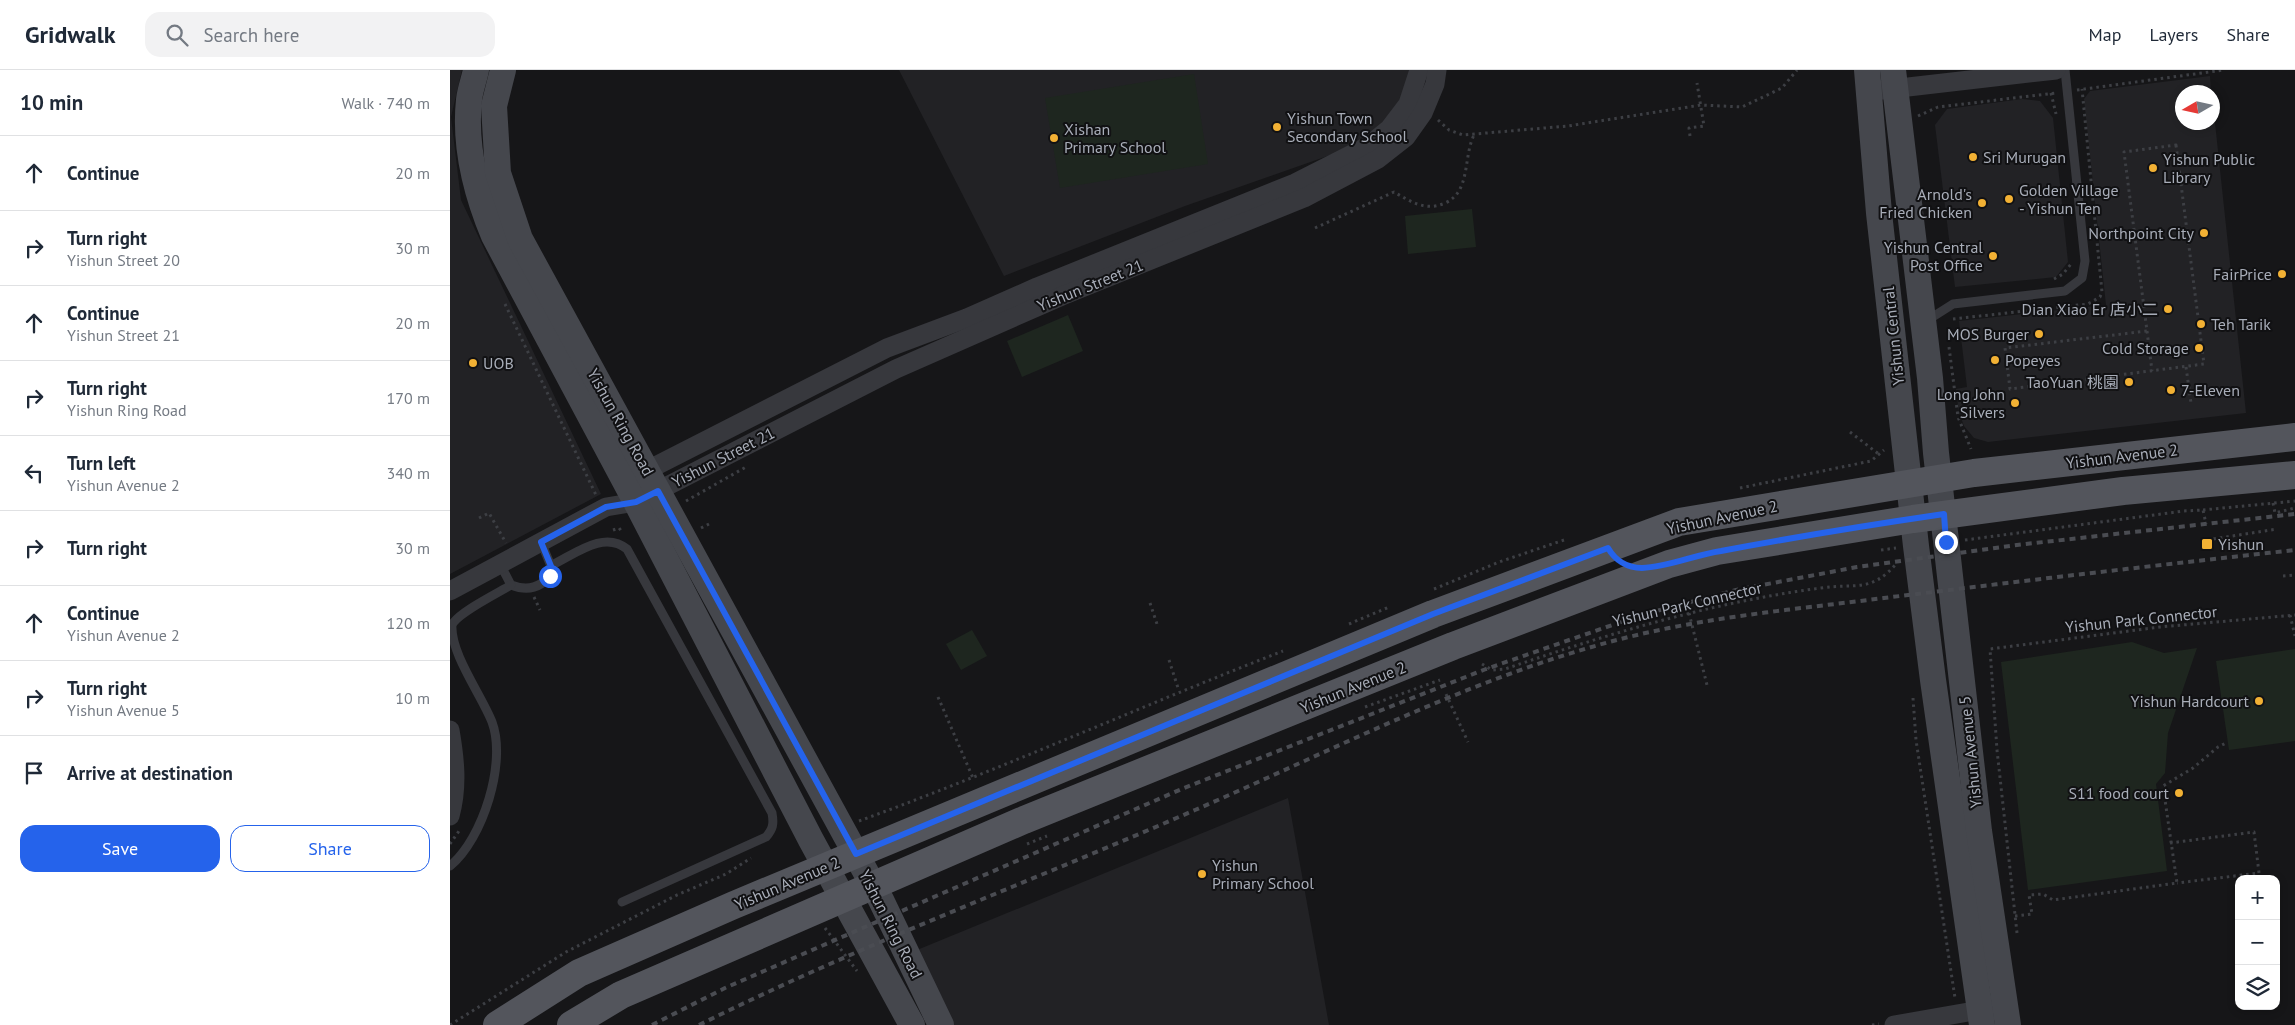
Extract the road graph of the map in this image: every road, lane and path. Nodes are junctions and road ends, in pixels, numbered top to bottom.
1 (476, 70) edge
2 (503, 70) edge
3 (1419, 70) edge
4 (1438, 70) edge
5 (1797, 70) edge
6 (2056, 70) edge
7 (2065, 70) edge
8 (2224, 70) edge
9 (1894, 79) edge
10 (1868, 81) edge
11 (1697, 83) dead end
12 (2082, 89) junction
13 (2067, 92) junction
14 (2051, 93) junction
15 (1701, 105) junction
16 (1922, 116) dead end
17 (1436, 118) dead end
18 (2058, 120) dead end
19 (1474, 135) junction
20 (1690, 136) dead end
21 (1300, 190) junction
22 (1316, 228) dead end
23 (2072, 261) dead end
24 (2050, 280) dead end
25 (1935, 326) junction
26 (2147, 330) junction
27 (2186, 367) junction
28 (2152, 371) junction
29 (2191, 403) dead end
30 (1850, 432) dead end
31 (2295, 437) edge
32 (1880, 455) dead end
33 (2295, 475) edge
34 (1939, 478) junction
35 (1909, 483) junction
36 (642, 486) junction
37 (2295, 501) edge
38 (2273, 503) junction
39 (2295, 508) edge
40 (2203, 510) junction
41 (1944, 514) junction
42 (479, 518) dead end
43 (1913, 518) junction
44 (709, 524) dead end
45 (2206, 524) dead end
46 (619, 528) dead end
47 (700, 528) dead end
48 (2277, 529) dead end
49 (624, 535) dead end
50 (1981, 539) dead end
51 (2207, 540) dead end
52 (541, 542) junction
53 (506, 544) dead end
54 (1608, 548) junction
55 (500, 564) junction
56 (1669, 564) junction
57 (552, 565) junction
58 (1899, 569) dead end
59 (2295, 575) edge
60 (2283, 576) dead end
61 (511, 585) junction
62 (450, 591) edge
63 (1150, 603) dead end
64 (1688, 614) junction
65 (2290, 615) junction
66 (2295, 615) edge
67 (1158, 627) dead end
68 (2295, 636) edge
69 (1169, 660) dead end
70 (1482, 664) dead end
71 (1707, 685) dead end
72 (1179, 692) dead end
73 (1446, 694) dead end
74 (1913, 696) dead end
75 (938, 697) dead end
76 (450, 730) edge
77 (1468, 742) dead end
78 (2228, 742) dead end
79 (973, 778) dead end
80 (450, 816) edge
81 (2170, 843) junction
82 (856, 854) junction
83 (756, 856) dead end
84 (450, 866) edge
85 (827, 866) junction
86 (2177, 883) junction
87 (873, 885) junction
88 (844, 898) junction
89 (622, 902) dead end
90 (2015, 916) junction
91 (821, 922) dead end
92 (2018, 943) dead end
93 (860, 977) dead end
94 (1988, 1017) edge
95 (450, 1024) edge
96 (497, 1025) edge
97 (571, 1025) edge
98 (912, 1025) edge
99 (941, 1025) edge
100 (1894, 1025) edge

1 - 36 main road, Yishun Ring Road
2 - 36 main road, Yishun Ring Road
3 - 21 street, Yishun Street 21
4 - 21 street, Yishun Street 21
5 - 15 path
6 - 9 street
7 - 13 lane
8 - 12 path
9 - 10 street
9 - 25 main road, Yishun Central
10 - 35 main road, Yishun Central
11 - 15 path
12 - 13 path
12 - 25 path
13 - 14 path
13 - 25 lane
14 - 16 path
14 - 18 path
15 - 19 path
15 - 20 path
17 - 19 path
19 - 22 path
21 - 36 street, Yishun Street 21
23 - 24 path
25 - 34 main road, Yishun Central
26 - 27 path
26 - 28 path
26 - 28 path
27 - 28 path
27 - 29 path
30 - 32 path
31 - 34 main road, Yishun Avenue 2
33 - 41 main road, Yishun Avenue 2
34 - 35 main road, Yishun Avenue 2
34 - 41 main road, Yishun Avenue 5
35 - 43 main road, Yishun Avenue 5
35 - 54 main road, Yishun Avenue 2
36 - 52 street, Yishun Street 21
36 - 82 main road, Yishun Ring Road
36 - 85 main road, Yishun Ring Road
37 - 38 path
38 - 39 path
38 - 40 path
40 - 45 path
40 - 50 path
41 - 43 main road, Yishun Avenue 2
41 - 94 main road, Yishun Avenue 5
42 - 53 path
43 - 56 main road, Yishun Avenue 2
43 - 94 main road, Yishun Avenue 5
44 - 47 path
46 - 49 path
48 - 51 path
52 - 55 street, Yishun Street 21
52 - 57 lane
54 - 56 main road
54 - 82 main road, Yishun Avenue 2
55 - 61 lane
55 - 62 street, Yishun Street 21
56 - 87 main road, Yishun Avenue 2
57 - 61 lane
57 - 89 lane
58 - 64 path, Yishun Park Connector
59 - 60 path
61 - 84 lane
63 - 67 path
64 - 70 path, Yishun Park Connector
64 - 71 path
65 - 66 path, Yishun Park Connector
65 - 68 path
65 - 90 path, Yishun Park Connector
69 - 72 path
73 - 77 path
74 - 94 path
75 - 79 path
76 - 80 street
78 - 81 path
81 - 86 path
81 - 86 path
82 - 85 main road, Yishun Avenue 2
82 - 87 main road, Yishun Ring Road
83 - 95 path
85 - 88 main road, Yishun Ring Road
85 - 96 main road, Yishun Avenue 2
86 - 90 path
87 - 88 main road, Yishun Avenue 2
87 - 99 main road, Yishun Ring Road
88 - 97 main road, Yishun Avenue 2
88 - 98 main road, Yishun Ring Road
90 - 92 path
91 - 93 path
94 - 100 street

